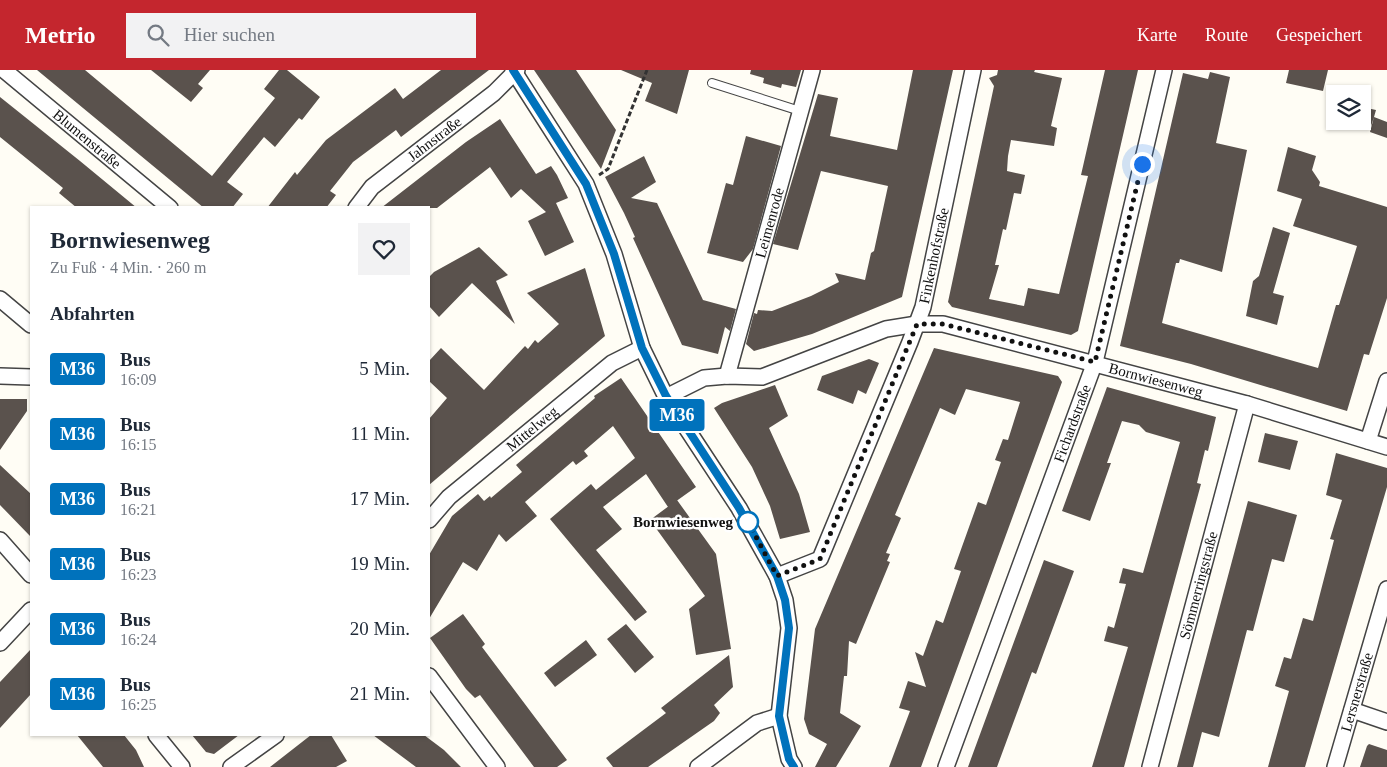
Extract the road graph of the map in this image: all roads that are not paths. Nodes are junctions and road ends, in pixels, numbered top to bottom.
1 (4, 70) edge
2 (812, 70) edge
3 (974, 70) edge
4 (1164, 70) edge
5 (515, 71) edge
6 (712, 83) dead end
7 (800, 111) junction
8 (168, 206) edge
9 (358, 206) edge
10 (0, 299) edge
11 (30, 324) edge
12 (917, 324) junction
13 (642, 348) junction
14 (1095, 362) junction
15 (0, 376) edge
16 (727, 376) junction
17 (30, 377) edge
18 (1387, 381) edge
19 (666, 396) junction
20 (1247, 404) junction
21 (1368, 442) junction
22 (1387, 447) edge
23 (430, 519) edge
24 (0, 540) edge
25 (30, 574) edge
26 (777, 576) junction
27 (1387, 589) edge
28 (30, 611) edge
29 (0, 643) edge
30 (430, 677) edge
31 (1352, 710) junction
32 (779, 716) junction
33 (1387, 722) edge
34 (157, 736) edge
35 (275, 736) edge
36 (182, 767) edge
37 (231, 767) edge
38 (497, 767) edge
39 (698, 767) edge
40 (794, 767) edge
41 (946, 767) edge
42 (1150, 767) edge
43 (1335, 767) edge

1 - 8 street, Blumenstraße
2 - 7 street, Leimenrode
3 - 12 street, Finkenhofstraße
4 - 14 street, Fichardstraße
5 - 9 street, Jahnstraße
5 - 13 street
6 - 7 lane
7 - 16 street, Leimenrode
10 - 11 street
12 - 14 street, Bornwiesenweg
12 - 16 street, Bornwiesenweg
12 - 26 street, Finkenhofstraße
13 - 19 street
13 - 23 street, Mittelweg
14 - 20 street, Bornwiesenweg
14 - 41 street, Fichardstraße
15 - 17 street
16 - 19 street, Bornwiesenweg
18 - 21 street
19 - 26 street
20 - 21 street, Bornwiesenweg
20 - 42 street, Sömmerringstraße
21 - 22 street, Bornwiesenweg
24 - 25 street
26 - 32 street
27 - 31 street, Lersnerstraße
28 - 29 street
30 - 38 street
31 - 33 street
31 - 43 street, Lersnerstraße
32 - 39 street
32 - 40 street
34 - 36 street
35 - 37 street

